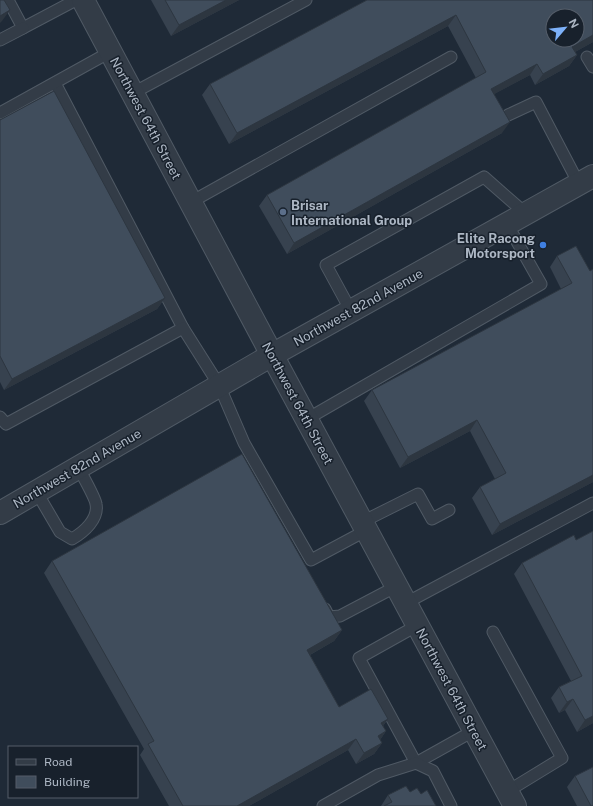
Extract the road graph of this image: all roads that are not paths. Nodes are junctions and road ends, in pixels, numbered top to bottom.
1 (8, 0) edge
2 (76, 0) edge
3 (83, 0) edge
4 (306, 0) edge
5 (23, 28) junction
6 (0, 40) edge
7 (110, 52) junction
8 (587, 56) edge
9 (451, 57) dead end
10 (593, 67) edge
11 (54, 83) junction
12 (133, 93) junction
13 (0, 113) edge
14 (508, 115) edge
15 (586, 180) edge
16 (191, 202) junction
17 (525, 214) junction
18 (506, 224) junction
19 (351, 311) junction
20 (183, 328) junction
21 (272, 355) junction
22 (220, 385) junction
23 (0, 417) edge
24 (307, 419) junction
25 (78, 467) junction
26 (36, 492) junction
27 (593, 503) edge
28 (449, 510) dead end
29 (0, 513) edge
30 (364, 526) junction
31 (311, 560) junction
32 (307, 571) edge
33 (401, 594) junction
34 (318, 597) edge
35 (418, 625) junction
36 (494, 632) dead end
37 (475, 730) junction
38 (416, 763) junction
39 (512, 799) edge
40 (323, 806) edge
41 (451, 806) edge

1 - 5 lane
2 - 5 lane
3 - 7 street, Northwest 64th Street
4 - 12 lane
5 - 6 lane
7 - 11 lane
7 - 12 street, Northwest 64th Street
8 - 10 lane
9 - 16 lane
11 - 13 lane
11 - 20 lane
12 - 16 street, Northwest 64th Street
14 - 15 lane
15 - 17 street, Northwest 82nd Avenue
16 - 21 street, Northwest 64th Street
17 - 18 street, Northwest 82nd Avenue
17 - 19 lane
18 - 19 street, Northwest 82nd Avenue
18 - 24 lane
19 - 21 street, Northwest 82nd Avenue
20 - 22 lane
20 - 23 lane
21 - 22 street, Northwest 82nd Avenue
21 - 24 street, Northwest 64th Street
22 - 25 street, Northwest 82nd Avenue
22 - 31 lane
24 - 30 street, Northwest 64th Street
25 - 26 street, Northwest 82nd Avenue
25 - 26 lane
26 - 29 street, Northwest 82nd Avenue
27 - 33 lane
28 - 30 lane
30 - 31 lane
30 - 33 street, Northwest 64th Street
31 - 32 lane
33 - 34 lane
33 - 35 street, Northwest 64th Street
35 - 37 street, Northwest 64th Street
35 - 38 lane
36 - 39 lane
37 - 38 lane
37 - 39 street, Northwest 64th Street
38 - 40 lane
38 - 41 lane

